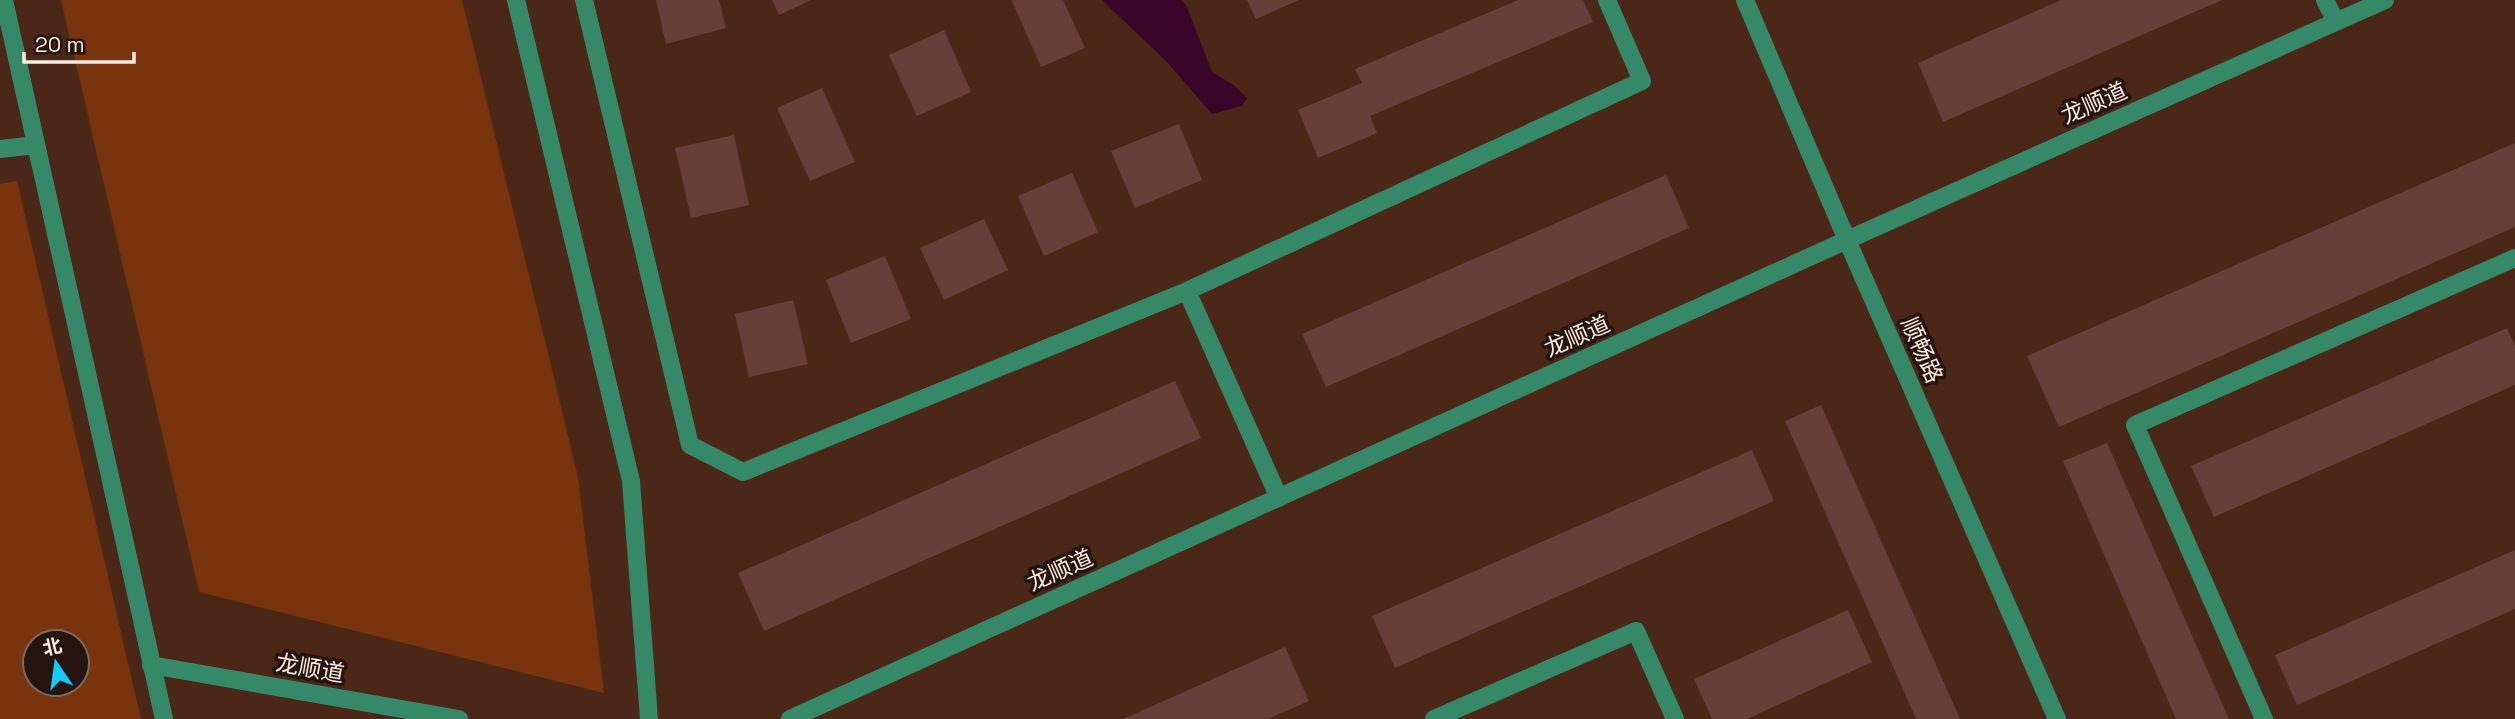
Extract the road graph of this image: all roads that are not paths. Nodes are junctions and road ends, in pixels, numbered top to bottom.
1 (5, 0) edge
2 (516, 0) edge
3 (584, 0) edge
4 (1607, 0) edge
5 (1745, 0) edge
6 (2325, 0) edge
7 (2385, 0) edge
8 (2336, 22) junction
9 (36, 145) junction
10 (0, 149) edge
11 (1847, 240) junction
12 (2515, 258) edge
13 (1187, 291) junction
14 (1279, 498) junction
15 (151, 665) junction
16 (164, 719) edge
17 (460, 719) edge
18 (649, 719) edge
19 (790, 719) edge
20 (1434, 719) edge
21 (1675, 719) edge
22 (2057, 719) edge
23 (2264, 719) edge

1 - 9 street
2 - 18 street
3 - 13 street
4 - 13 street
5 - 11 street, 顺畅路
6 - 8 street
7 - 8 street, 龙顺道
8 - 11 street, 龙顺道
9 - 10 street
9 - 15 street
11 - 14 street, 龙顺道
11 - 22 street, 顺畅路
12 - 23 street
13 - 14 street
14 - 19 street, 龙顺道
15 - 16 street
15 - 17 street, 龙顺道
20 - 21 street

